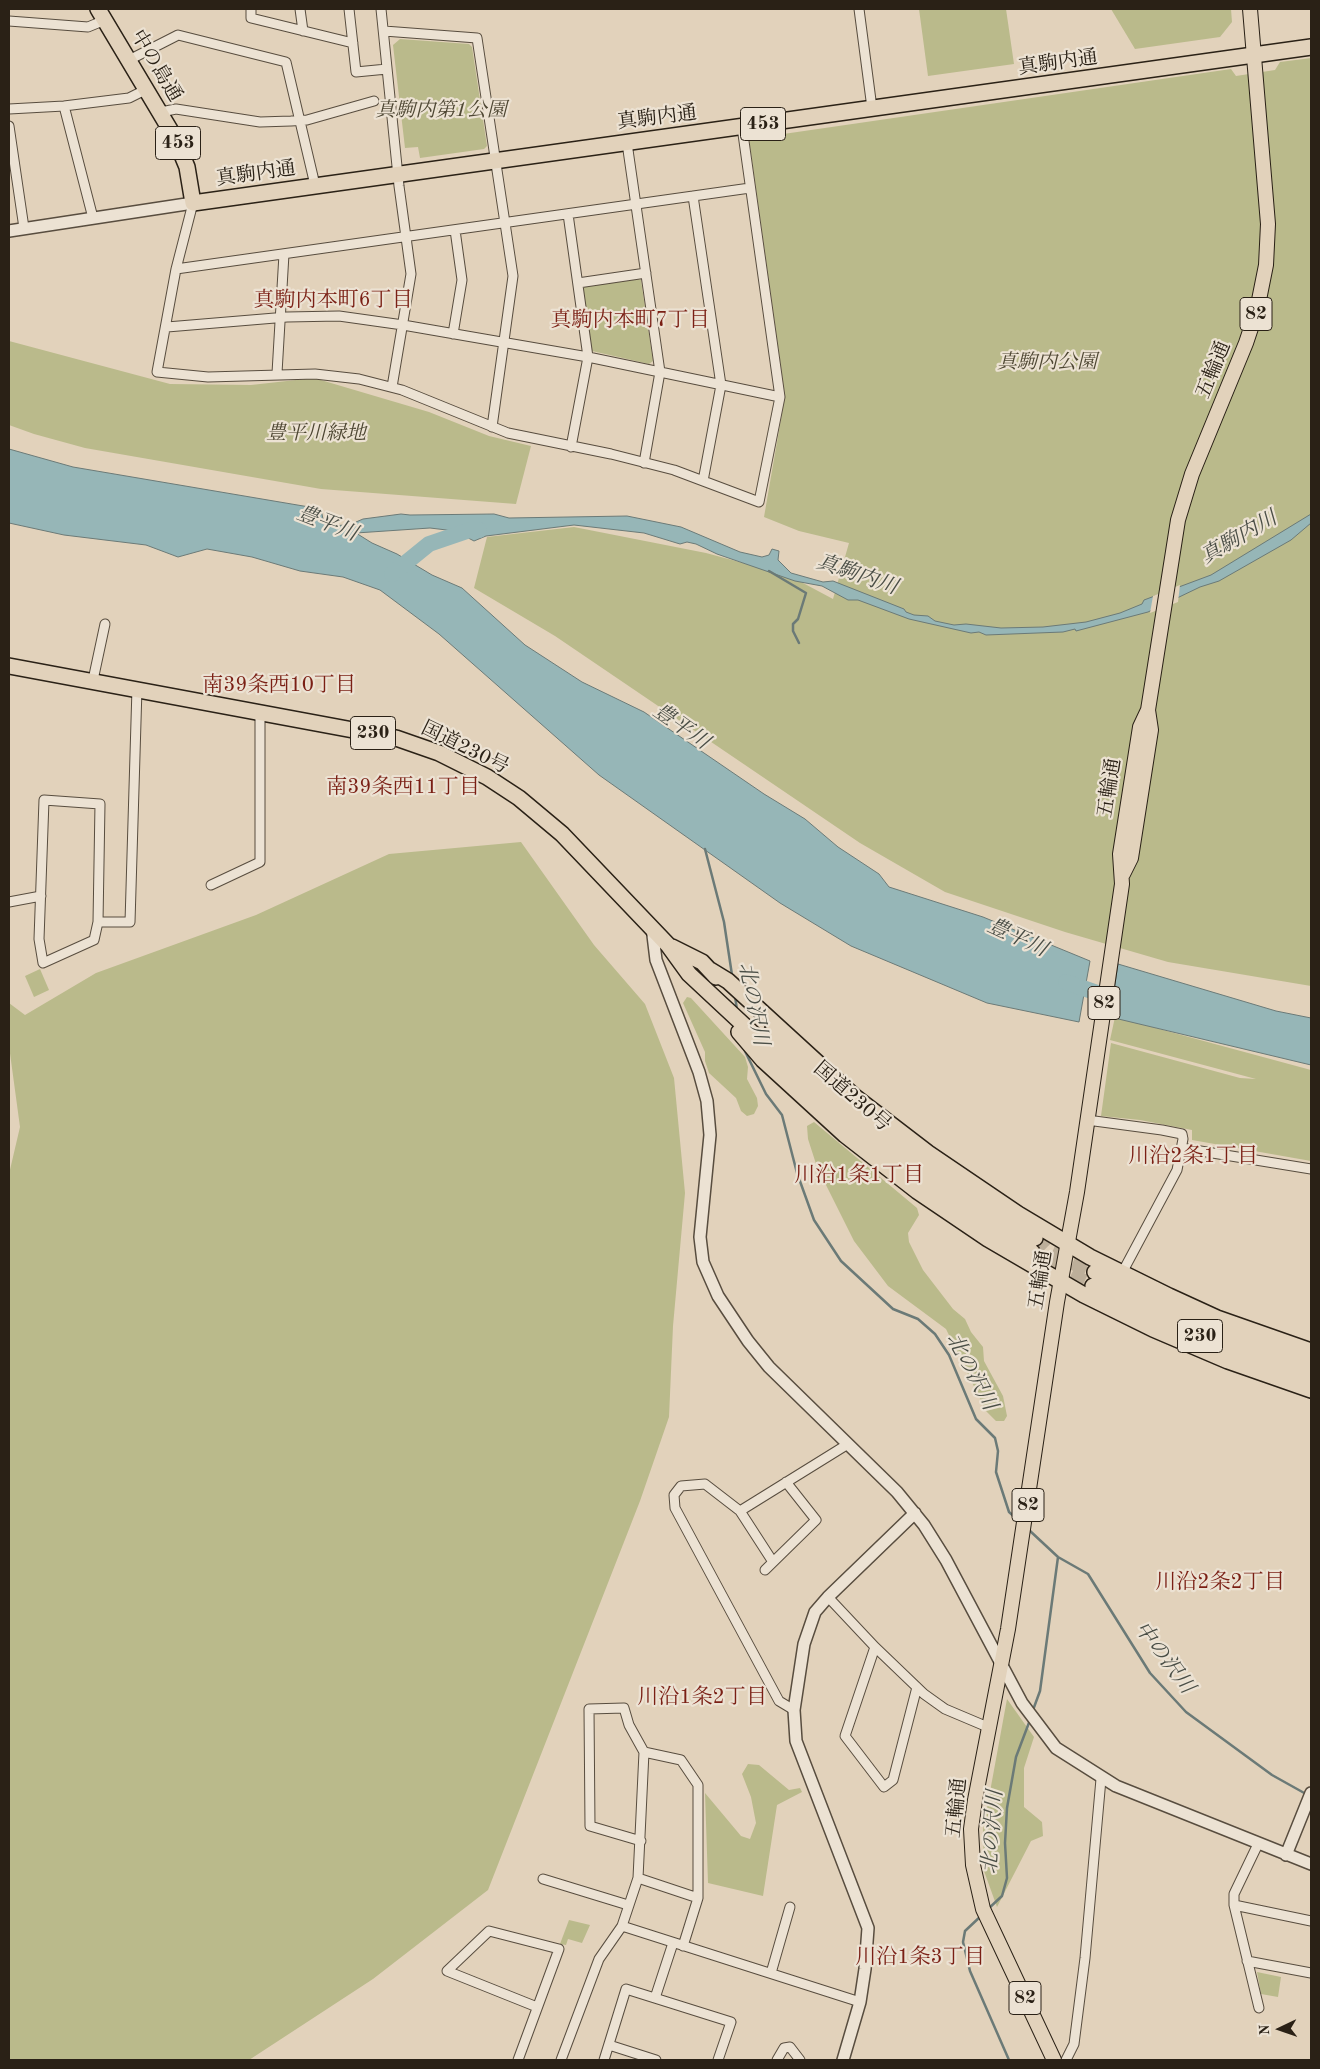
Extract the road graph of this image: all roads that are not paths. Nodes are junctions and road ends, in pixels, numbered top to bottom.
1 (250, 9) edge
2 (300, 9) edge
3 (349, 9) edge
4 (381, 9) edge
5 (859, 9) edge
6 (1250, 9) edge
7 (102, 15) edge
8 (9, 21) edge
9 (303, 31) junction
10 (384, 31) junction
11 (353, 43) junction
12 (1311, 47) edge
13 (1253, 56) junction
14 (129, 60) junction
15 (388, 69) junction
16 (147, 89) junction
17 (374, 102) dead end
18 (64, 106) junction
19 (872, 108) junction
20 (9, 109) edge
21 (161, 112) junction
22 (299, 121) junction
23 (9, 126) edge
24 (742, 127) junction
25 (627, 143) junction
26 (496, 161) junction
27 (398, 174) junction
28 (315, 186) junction
29 (750, 188) junction
30 (693, 196) junction
31 (193, 203) junction
32 (636, 204) junction
33 (568, 214) junction
34 (93, 218) junction
35 (506, 223) junction
36 (24, 228) junction
37 (455, 230) junction
38 (9, 231) edge
39 (406, 237) junction
40 (284, 254) junction
41 (176, 269) junction
42 (646, 273) junction
43 (578, 283) junction
44 (280, 318) junction
45 (403, 325) junction
46 (167, 327) junction
47 (453, 334) junction
48 (504, 344) junction
49 (588, 357) junction
50 (660, 372) junction
51 (277, 373) junction
52 (721, 384) junction
53 (392, 387) junction
54 (780, 397) junction
55 (492, 427) junction
56 (572, 447) junction
57 (644, 463) junction
58 (703, 481) junction
59 (105, 624) dead end
60 (9, 666) edge
61 (93, 680) junction
62 (137, 688) junction
63 (260, 712) junction
64 (211, 885) dead end
65 (41, 896) junction
66 (9, 902) edge
67 (98, 922) junction
68 (652, 928) junction
69 (668, 945) junction
70 (716, 975) junction
71 (724, 1010) junction
72 (1087, 1120) junction
73 (1182, 1148) junction
74 (1311, 1169) edge
75 (1067, 1243) junction
76 (1122, 1273) junction
77 (1060, 1281) junction
78 (1311, 1351) edge
79 (1311, 1364) edge
80 (1311, 1378) edge
81 (1311, 1390) edge
82 (848, 1444) junction
83 (786, 1482) junction
84 (740, 1511) junction
85 (915, 1513) junction
86 (773, 1562) junction
87 (765, 1570) dead end
88 (828, 1597) junction
89 (875, 1648) junction
90 (1001, 1665) junction
91 (917, 1687) junction
92 (794, 1710) junction
93 (990, 1728) junction
94 (644, 1752) junction
95 (1101, 1778) junction
96 (1311, 1793) edge
97 (641, 1841) junction
98 (1258, 1844) junction
99 (1286, 1855) junction
100 (1311, 1864) edge
101 (638, 1878) junction
102 (543, 1879) dead end
103 (698, 1898) junction
104 (628, 1905) junction
105 (1234, 1905) junction
106 (790, 1907) dead end
107 (1311, 1921) edge
108 (622, 1926) junction
109 (678, 1945) junction
110 (1247, 1961) junction
111 (772, 1973) junction
112 (1311, 1974) edge
113 (655, 1998) junction
114 (860, 2002) junction
115 (537, 2007) junction
116 (1259, 2008) dead end
117 (609, 2044) junction
118 (518, 2060) edge
119 (560, 2060) edge
120 (604, 2060) edge
121 (656, 2060) edge
122 (718, 2060) edge
123 (777, 2060) edge
124 (800, 2060) edge
125 (843, 2060) edge
126 (1054, 2060) edge
127 (1066, 2060) edge

1 - 9 street
2 - 9 street
3 - 11 street
4 - 10 street
5 - 19 street
6 - 13 main road, 五輪通 / 82
7 - 8 street
7 - 14 highway, 中の島通 / 453
9 - 11 street
10 - 15 street
10 - 26 street
11 - 15 street
12 - 13 highway, 真駒内通 / 453
13 - 19 highway, 真駒内通 / 453
13 - 72 main road, 五輪通 / 82
14 - 16 highway, 中の島通 / 453
14 - 22 street
15 - 27 street
16 - 18 street
16 - 21 highway, 中の島通 / 453
17 - 22 street
18 - 20 street
18 - 34 street
19 - 24 highway, 真駒内通 / 453
21 - 22 street
21 - 31 highway, 中の島通 / 453
22 - 28 street
23 - 36 street
24 - 25 highway, 真駒内通 / 453
24 - 29 street
25 - 26 highway, 真駒内通 / 453
25 - 32 street
26 - 27 highway, 真駒内通 / 453
26 - 35 street
27 - 28 highway, 真駒内通 / 453
27 - 39 street
28 - 31 highway, 真駒内通 / 453
29 - 30 street
29 - 54 street
30 - 32 street
30 - 52 street
31 - 34 street, 真駒内通
31 - 41 street
32 - 33 street
32 - 42 street
33 - 35 street
33 - 43 street
34 - 36 street, 真駒内通
35 - 37 street
35 - 48 street
36 - 38 street, 真駒内通
37 - 39 street
37 - 47 street
39 - 40 street
39 - 45 street
40 - 41 street
40 - 44 street
41 - 46 street
42 - 43 street
42 - 50 street
43 - 49 street
44 - 45 street
44 - 46 street
44 - 51 street
45 - 47 street
45 - 53 street
46 - 51 street
47 - 48 street
48 - 49 street
48 - 55 street
49 - 50 street
49 - 56 street
50 - 52 street
50 - 57 street
51 - 53 street
52 - 54 street
52 - 58 street
53 - 55 street
54 - 58 street
55 - 56 street
56 - 57 street
57 - 58 street
59 - 61 street
60 - 61 highway, 国道230号 / 230
61 - 62 highway, 国道230号 / 230
62 - 63 highway, 国道230号 / 230
62 - 67 street
63 - 64 street
63 - 68 highway, 国道230号 / 230
65 - 66 street
65 - 67 street
65 - 67 street
68 - 69 highway, 国道230号 / 230
68 - 82 street
69 - 70 highway, 国道230号 / 230
69 - 71 highway, 国道230号 / 230
70 - 71 highway, 国道230号 / 230
70 - 75 highway
71 - 77 highway, 230
72 - 73 street
72 - 75 main road, 五輪通 / 82
73 - 74 street
73 - 76 street
75 - 76 highway
75 - 77 main road, 五輪通 / 82
76 - 78 highway
77 - 81 highway
77 - 90 main road, 五輪通 / 82
79 - 80 highway, 230
82 - 83 street
82 - 85 street
83 - 84 street
83 - 86 street
84 - 86 street
84 - 92 street
85 - 88 street
85 - 90 street
86 - 87 street
88 - 89 street
88 - 92 street
89 - 91 street
89 - 91 street
90 - 93 main road, 五輪通 / 82
90 - 95 street
91 - 93 street
92 - 114 street
93 - 126 main road, 五輪通 / 82
94 - 97 street
94 - 97 street
94 - 103 street
95 - 98 street
95 - 127 street
96 - 99 street
97 - 101 street
98 - 99 street
98 - 105 street
99 - 100 street
101 - 103 street
101 - 104 street
102 - 104 street
103 - 109 street
104 - 108 street
105 - 107 street
105 - 110 street
106 - 111 street
108 - 109 street
108 - 119 street
109 - 111 street
109 - 113 street
110 - 112 street
110 - 116 street
111 - 114 street
113 - 117 street
113 - 122 street
114 - 125 street
115 - 115 street
115 - 118 street
117 - 120 street
117 - 121 street
123 - 124 street

